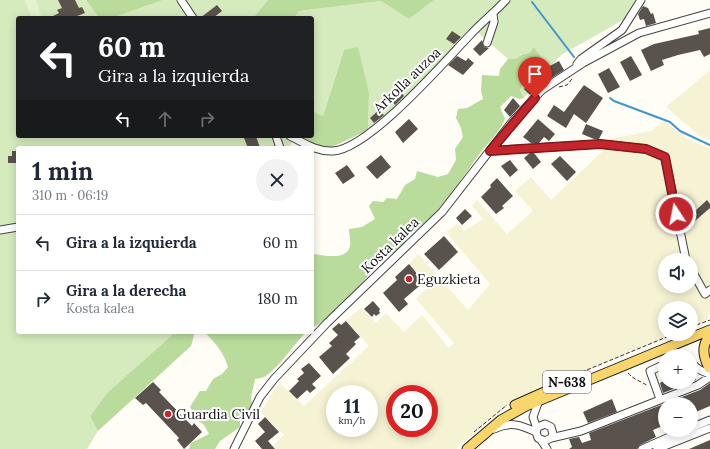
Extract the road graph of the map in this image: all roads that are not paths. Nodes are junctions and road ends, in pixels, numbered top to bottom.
1 (181, 0) edge
2 (506, 0) edge
3 (641, 0) edge
4 (710, 13) edge
5 (493, 14) junction
6 (193, 16) edge
7 (487, 43) dead end
8 (574, 68) junction
9 (294, 138) edge
10 (309, 146) edge
11 (314, 148) edge
12 (490, 151) junction
13 (16, 227) edge
14 (0, 230) edge
15 (685, 253) edge
16 (698, 282) edge
17 (710, 290) edge
18 (710, 323) edge
19 (698, 328) edge
20 (710, 330) edge
21 (710, 335) edge
22 (667, 341) edge
23 (658, 367) edge
24 (698, 368) edge
25 (710, 372) edge
26 (572, 380) junction
27 (666, 397) edge
28 (539, 400) junction
29 (658, 400) joint
30 (710, 420) edge
31 (698, 425) edge
32 (710, 428) edge
33 (536, 430) junction
34 (480, 437) junction
35 (669, 437) edge
36 (551, 438) junction
37 (541, 440) junction
38 (234, 449) edge
39 (462, 449) edge
40 (466, 449) edge
41 (547, 449) edge
42 (642, 449) edge
43 (657, 449) edge

1 - 6 street
2 - 5 street, Arkolla auzoa
3 - 8 street
4 - 8 street
5 - 7 street
5 - 11 street, Arkolla auzoa
8 - 12 street, Kosta kalea
9 - 10 street, Arkolla auzoa
12 - 15 street
12 - 38 street, Kosta kalea
13 - 14 street
16 - 17 street
18 - 19 main road
20 - 28 main road, N-638
21 - 25 main road
22 - 26 main road, N-638
23 - 29 street
24 - 25 street
25 - 27 street
26 - 28 main road
26 - 39 main road, N-638
28 - 33 street
28 - 34 main road, N-638
29 - 36 street
30 - 31 street
32 - 43 street
33 - 34 street
33 - 36 street
33 - 37 street
34 - 40 main road, N-638
35 - 42 street
36 - 37 street
37 - 41 street

